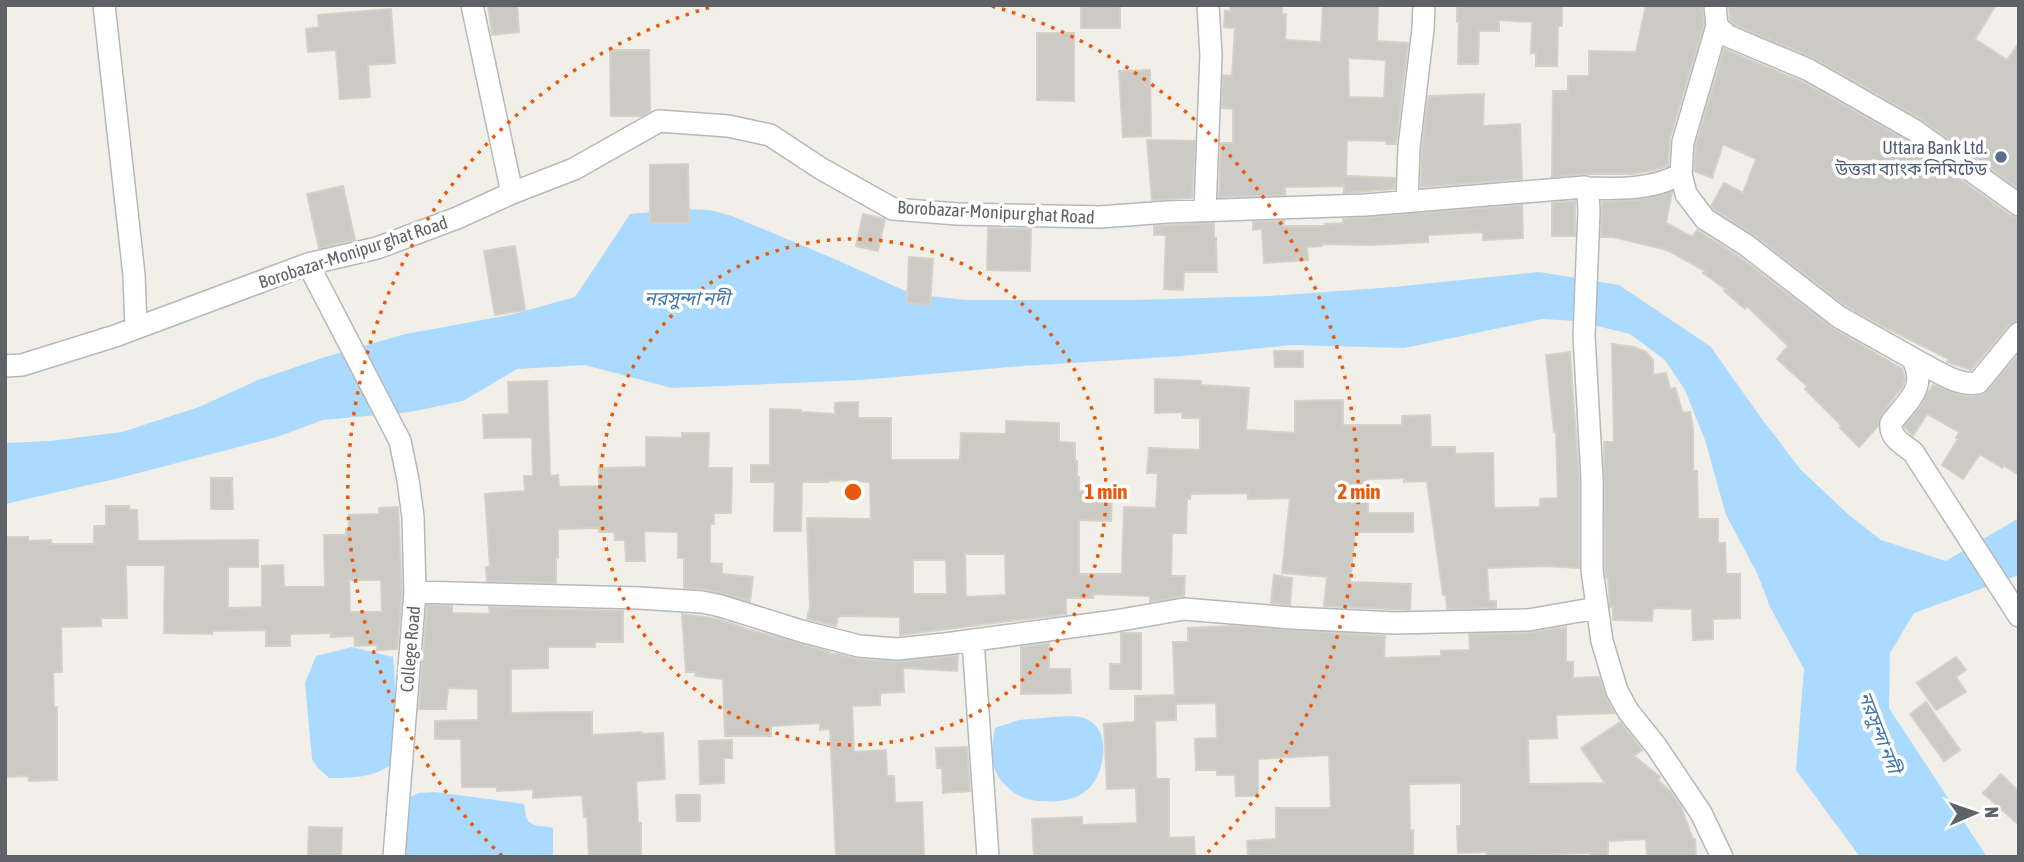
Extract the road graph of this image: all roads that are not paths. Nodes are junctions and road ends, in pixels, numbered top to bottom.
1 (104, 5) edge
2 (472, 5) edge
3 (1208, 5) edge
4 (1424, 5) edge
5 (1716, 15) edge
6 (1681, 174) junction
7 (1587, 188) junction
8 (512, 192) junction
9 (1407, 201) junction
10 (2019, 205) edge
11 (1205, 211) junction
12 (308, 264) junction
13 (136, 327) junction
14 (2019, 333) edge
15 (1912, 358) junction
16 (5, 366) edge
17 (415, 592) junction
18 (1597, 608) junction
19 (2019, 616) edge
20 (973, 640) junction
21 (394, 857) edge
22 (988, 857) edge
23 (1722, 857) edge

1 - 13 street
2 - 8 street
3 - 11 street
4 - 9 street
5 - 6 street
5 - 10 street
6 - 7 street, Borobazar-Monipur ghat Road
6 - 15 street
7 - 9 street, Borobazar-Monipur ghat Road
7 - 18 street
8 - 11 street, Borobazar-Monipur ghat Road
8 - 12 street, Borobazar-Monipur ghat Road
9 - 11 street, Borobazar-Monipur ghat Road
12 - 13 street, Borobazar-Monipur ghat Road
12 - 17 street, College Road
13 - 16 street, Borobazar-Monipur ghat Road
14 - 15 street
15 - 19 street
17 - 20 street
17 - 21 street, College Road
18 - 20 street
18 - 23 street
20 - 22 street

